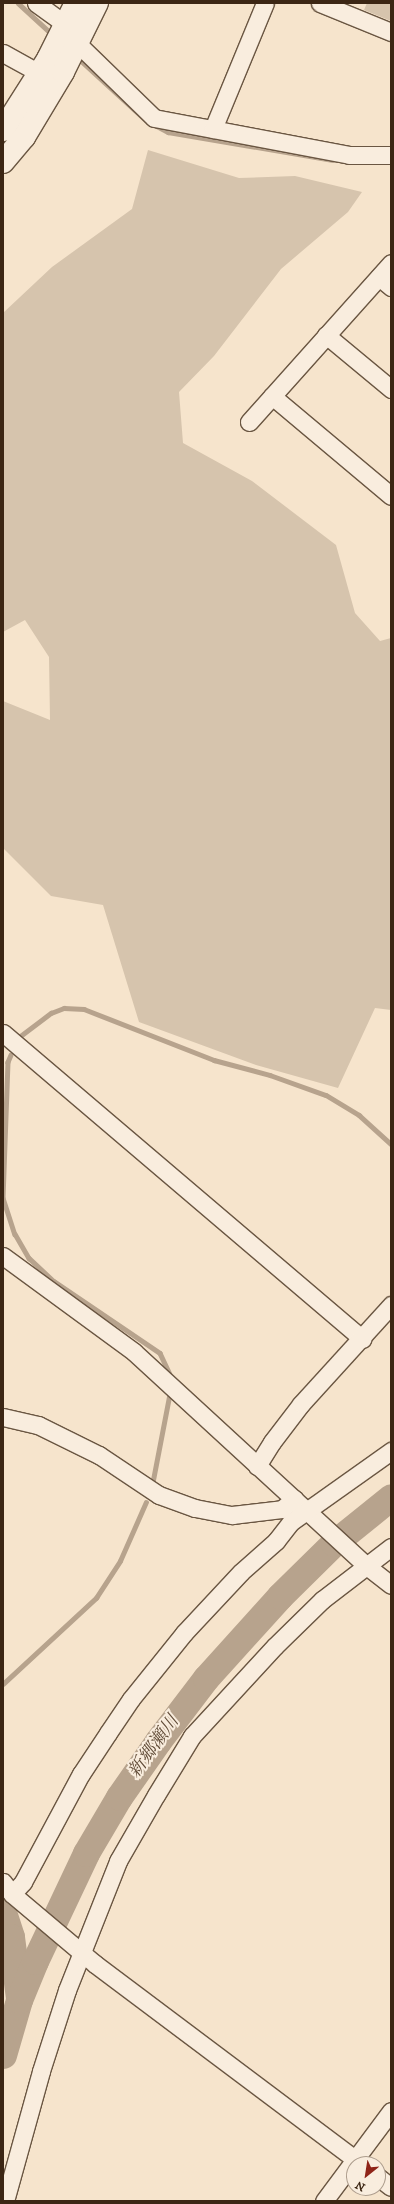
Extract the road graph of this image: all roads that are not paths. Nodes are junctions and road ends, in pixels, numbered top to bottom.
1 (36, 3) edge
2 (76, 3) edge
3 (97, 3) edge
4 (265, 3) edge
5 (320, 3) edge
6 (391, 32) edge
7 (67, 42) junction
8 (3, 53) edge
9 (35, 71) dead end
10 (213, 129) junction
11 (3, 130) edge
12 (391, 155) edge
13 (3, 162) edge
14 (391, 263) edge
15 (385, 282) edge
16 (326, 335) junction
17 (391, 389) edge
18 (272, 396) junction
19 (249, 422) dead end
20 (391, 496) edge
21 (3, 1033) edge
22 (3, 1256) edge
23 (391, 1305) edge
24 (362, 1339) junction
25 (3, 1417) edge
26 (391, 1452) edge
27 (257, 1466) junction
28 (294, 1499) junction
29 (308, 1513) junction
30 (391, 1547) edge
31 (368, 1567) junction
32 (391, 1585) edge
33 (11, 1892) edge
34 (77, 1949) junction
35 (391, 2111) edge
36 (350, 2156) edge
37 (362, 2156) edge
38 (346, 2176) edge
39 (6, 2201) edge
40 (324, 2201) edge

1 - 7 street
2 - 7 main road
3 - 7 main road
4 - 10 street
5 - 6 street
7 - 10 street
7 - 11 main road
7 - 13 main road
8 - 9 street
10 - 12 street
14 - 15 street
15 - 16 street
16 - 17 street
16 - 18 street
18 - 19 street
18 - 20 street
21 - 24 street
22 - 27 street
23 - 24 street
24 - 27 street
25 - 28 street
26 - 29 street
27 - 28 street
28 - 29 street
29 - 31 street
29 - 33 street
30 - 31 street
31 - 32 street
31 - 34 street
33 - 34 street
34 - 36 street
34 - 39 street
35 - 37 street
38 - 40 street

